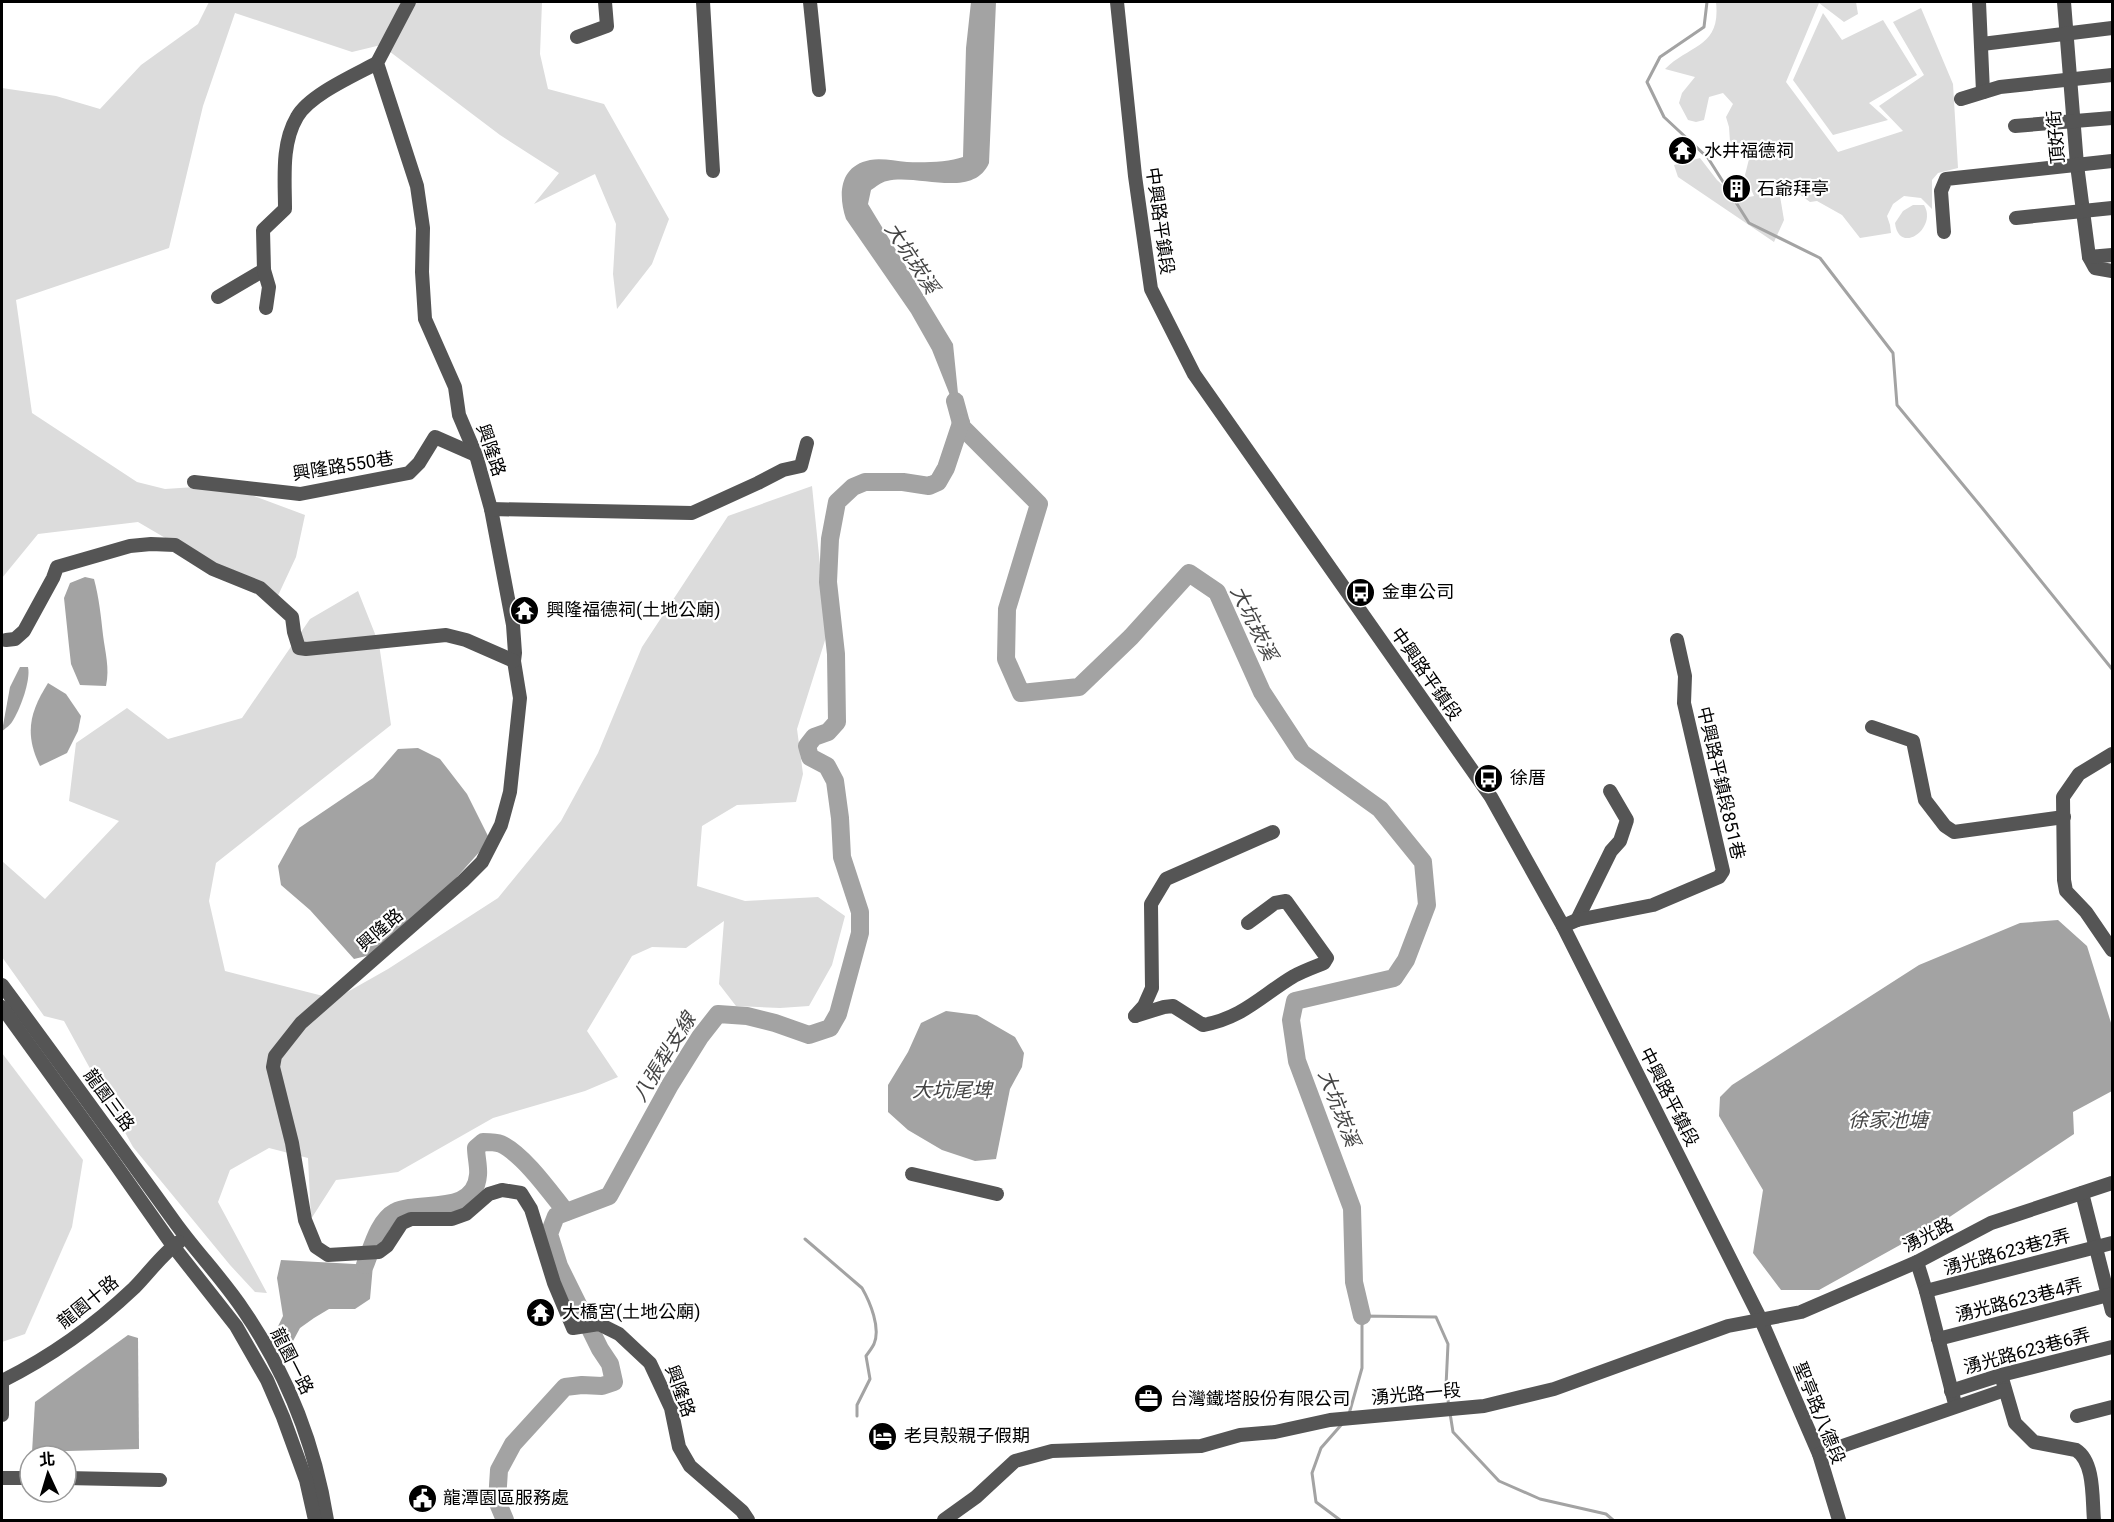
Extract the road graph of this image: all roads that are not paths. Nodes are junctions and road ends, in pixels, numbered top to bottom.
1 (410, 2) edge
2 (604, 2) edge
3 (703, 2) edge
4 (810, 2) edge
5 (1118, 2) edge
6 (1979, 2) edge
7 (2064, 2) edge
8 (2112, 28) edge
9 (2065, 34) junction
10 (577, 36) dead end
11 (1982, 44) junction
12 (377, 63) junction
13 (2112, 75) edge
14 (2070, 80) junction
15 (819, 90) dead end
16 (1983, 92) junction
17 (1961, 99) dead end
18 (2112, 118) edge
19 (2073, 122) junction
20 (2015, 126) dead end
21 (2112, 161) edge
22 (2077, 165) junction
23 (713, 171) dead end
24 (2112, 208) edge
25 (2082, 210) junction
26 (2016, 218) dead end
27 (1944, 232) dead end
28 (2112, 255) edge
29 (2092, 262) junction
30 (264, 270) junction
31 (2112, 271) edge
32 (218, 297) dead end
33 (266, 308) dead end
34 (807, 444) dead end
35 (476, 455) junction
36 (194, 482) dead end
37 (491, 509) junction
38 (6, 640) dead end
39 (1677, 640) dead end
40 (514, 661) junction
41 (1872, 727) dead end
42 (2112, 754) edge
43 (1610, 791) dead end
44 (2064, 817) junction
45 (1273, 832) dead end
46 (1577, 920) junction
47 (1248, 923) dead end
48 (1563, 926) junction
49 (2112, 950) edge
50 (2, 985) edge
51 (2, 1007) edge
52 (912, 1174) dead end
53 (2112, 1183) edge
54 (2082, 1193) junction
55 (997, 1194) dead end
56 (185, 1237) junction
57 (2112, 1243) edge
58 (173, 1246) junction
59 (2096, 1247) junction
60 (1917, 1262) junction
61 (1926, 1291) junction
62 (2110, 1295) edge
63 (2112, 1311) edge
64 (1761, 1320) junction
65 (1938, 1339) junction
66 (2112, 1347) edge
67 (2001, 1375) junction
68 (2, 1380) edge
69 (1951, 1390) junction
70 (2005, 1390) junction
71 (1956, 1407) junction
72 (2112, 1407) edge
73 (2, 1415) edge
74 (2077, 1416) dead end
75 (1819, 1454) junction
76 (2, 1478) edge
77 (18, 1478) edge
78 (78, 1478) edge
79 (160, 1480) dead end
80 (315, 1521) edge
81 (327, 1521) edge
82 (748, 1521) edge
83 (944, 1521) edge
84 (1839, 1521) edge
85 (2094, 1521) edge

1 - 12 street
2 - 10 street
3 - 23 street
4 - 15 street
5 - 48 street, 中興路平鎮段
6 - 11 street
7 - 9 street, 頂好街
8 - 9 street
9 - 11 street
9 - 14 street, 頂好街
11 - 16 street
12 - 30 street
12 - 35 street, 興隆路
13 - 14 street
14 - 16 street
14 - 19 street, 頂好街
16 - 17 street
18 - 19 street
19 - 20 street
19 - 22 street, 頂好街
21 - 22 street
22 - 25 street, 頂好街
22 - 27 street
24 - 25 street
25 - 26 street
25 - 29 street, 頂好街
28 - 29 street
29 - 31 street
30 - 32 street
30 - 33 street
34 - 37 street
35 - 36 street, 興隆路550巷
35 - 37 street, 興隆路
37 - 40 street, 興隆路
38 - 40 street
39 - 46 street, 中興路平鎮段851巷
40 - 82 street, 興隆路
41 - 44 street
42 - 44 street
43 - 46 street
44 - 49 street
45 - 47 street
46 - 48 street, 中興路平鎮段851巷
48 - 64 street, 中興路平鎮段
50 - 56 street, 龍園三路
51 - 58 street, 龍園三路
52 - 55 street
53 - 54 street, 湧光路
54 - 59 street
54 - 60 street, 湧光路
56 - 58 street, 龍園十路
56 - 81 street, 龍園一路
57 - 59 street, 湧光路623巷2弄
58 - 68 street, 龍園十路
58 - 80 street, 龍園一路
59 - 61 street, 湧光路623巷2弄
59 - 62 street
60 - 61 street
60 - 64 street, 湧光路
61 - 65 street
62 - 63 street
62 - 65 street, 湧光路623巷4弄
64 - 75 street, 聖亭路八德段
64 - 83 street, 湧光路一段
65 - 69 street
66 - 67 street, 湧光路623巷6弄
67 - 69 street, 湧光路623巷6弄
67 - 70 street
68 - 73 street
69 - 71 street
70 - 71 street
70 - 85 street
71 - 75 street
72 - 74 street
75 - 84 street, 聖亭路八德段
76 - 77 street
78 - 79 street

